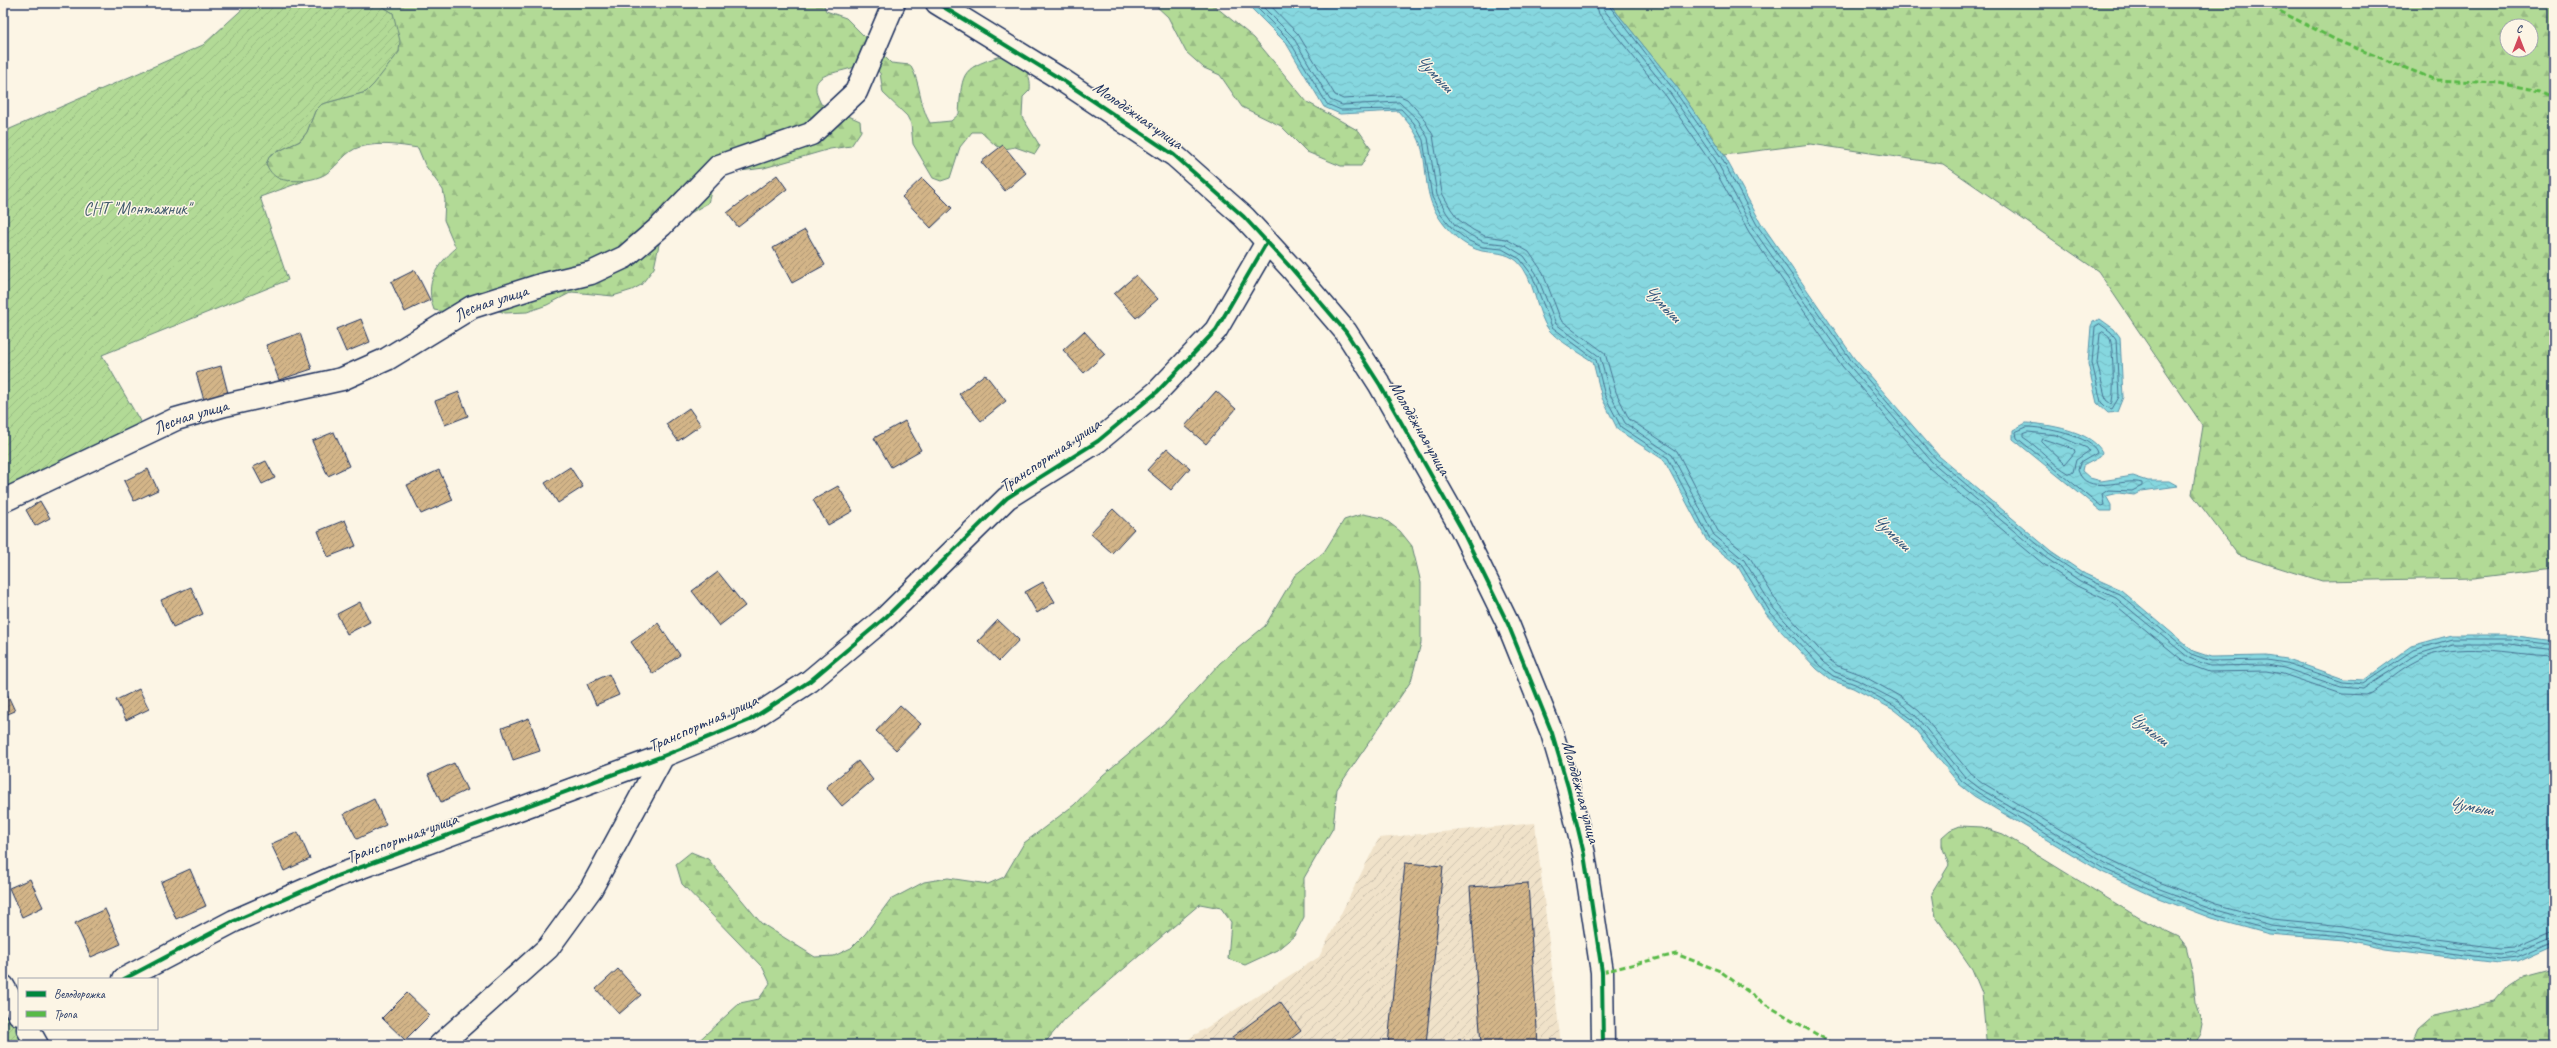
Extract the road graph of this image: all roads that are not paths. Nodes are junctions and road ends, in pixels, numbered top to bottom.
1 (894, 3) edge
2 (937, 3) edge
3 (1266, 242) junction
4 (3, 501) edge
5 (663, 756) junction
6 (126, 978) edge
7 (3, 986) edge
8 (18, 1012) edge
9 (440, 1045) edge
10 (1603, 1045) edge

1 - 4 street, Лесная улица
2 - 3 street, Молодёжная улица
3 - 5 street, Транспортная улица
3 - 10 street, Молодёжная улица
5 - 6 street, Транспортная улица
5 - 9 street, Транспортная улица
7 - 8 street

